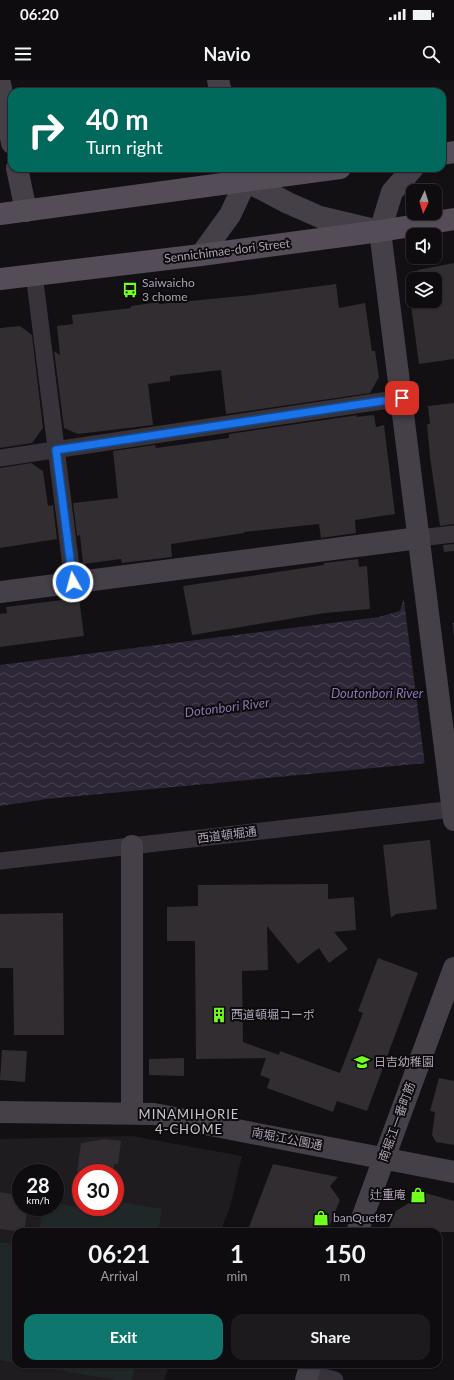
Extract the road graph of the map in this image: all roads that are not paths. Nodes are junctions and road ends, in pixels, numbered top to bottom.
1 (0, 84) edge
2 (8, 123) edge
3 (18, 172) edge
4 (285, 172) edge
5 (410, 172) edge
6 (244, 175) edge
7 (26, 211) junction
8 (0, 214) edge
9 (454, 219) edge
10 (380, 232) junction
11 (201, 255) junction
12 (34, 274) junction
13 (0, 279) edge
14 (402, 398) junction
15 (56, 450) junction
16 (0, 458) edge
17 (454, 534) edge
18 (420, 538) junction
19 (73, 582) junction
20 (0, 592) edge
21 (454, 813) edge
22 (132, 846) junction
23 (0, 861) edge
24 (454, 968) edge
25 (0, 1112) edge
26 (132, 1113) junction
27 (383, 1158) junction
28 (454, 1172) edge
29 (358, 1228) edge
30 (308, 1372) edge
31 (335, 1380) edge

1 - 2 street
3 - 7 street
4 - 6 main road
5 - 10 street
6 - 7 main road
6 - 10 street
6 - 11 street
7 - 8 main road
9 - 10 main road, Sennichimae-dori Street
10 - 11 main road, Sennichimae-dori Street
10 - 14 street
11 - 12 main road, Sennichimae-dori Street
12 - 13 main road, Sennichimae-dori Street
12 - 15 street
14 - 15 street
14 - 18 street
15 - 16 street
15 - 19 street
17 - 18 street
18 - 19 street
18 - 21 street
19 - 20 street
21 - 22 street, 西道頓堀通
22 - 23 street, 西道頓堀通
22 - 26 street
24 - 27 street, 南堀江一番町筋
25 - 26 street, 南堀江公園通
26 - 27 street, 南堀江公園通
27 - 28 street, 南堀江公園通
27 - 29 street, 南堀江一番町筋
30 - 31 street

